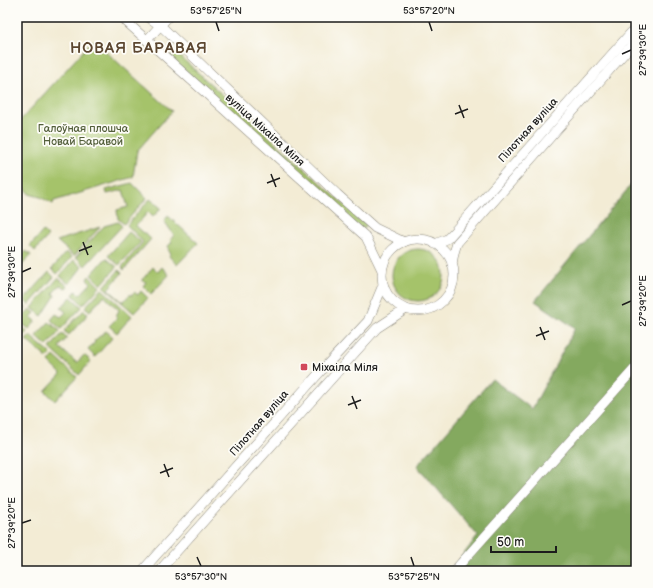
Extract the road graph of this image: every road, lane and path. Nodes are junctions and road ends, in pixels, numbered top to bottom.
1 (121, 17) edge
2 (148, 17) edge
3 (168, 17) edge
4 (161, 26) junction
5 (636, 27) edge
6 (147, 40) junction
7 (636, 40) edge
8 (622, 49) junction
9 (404, 242) junction
10 (435, 244) junction
11 (452, 264) junction
12 (382, 270) junction
13 (383, 285) junction
14 (406, 309) junction
15 (636, 368) edge
16 (142, 571) edge
17 (159, 571) edge
18 (454, 571) edge

1 - 6 street, вуліца Міхаіла Міля
2 - 4 street, вуліца Міхаіла Міля
3 - 4 street
4 - 6 street
4 - 9 street, вуліца Міхаіла Міля
5 - 8 street, Пілотная вуліца
6 - 12 street, вуліца Міхаіла Міля
7 - 8 street, Пілотная вуліца
8 - 10 street, Пілотная вуліца
8 - 11 street, Пілотная вуліца
9 - 10 street
9 - 12 street
10 - 11 street
11 - 14 street
12 - 13 street
13 - 14 street
13 - 16 street, Пілотная вуліца
14 - 17 street
15 - 18 street

